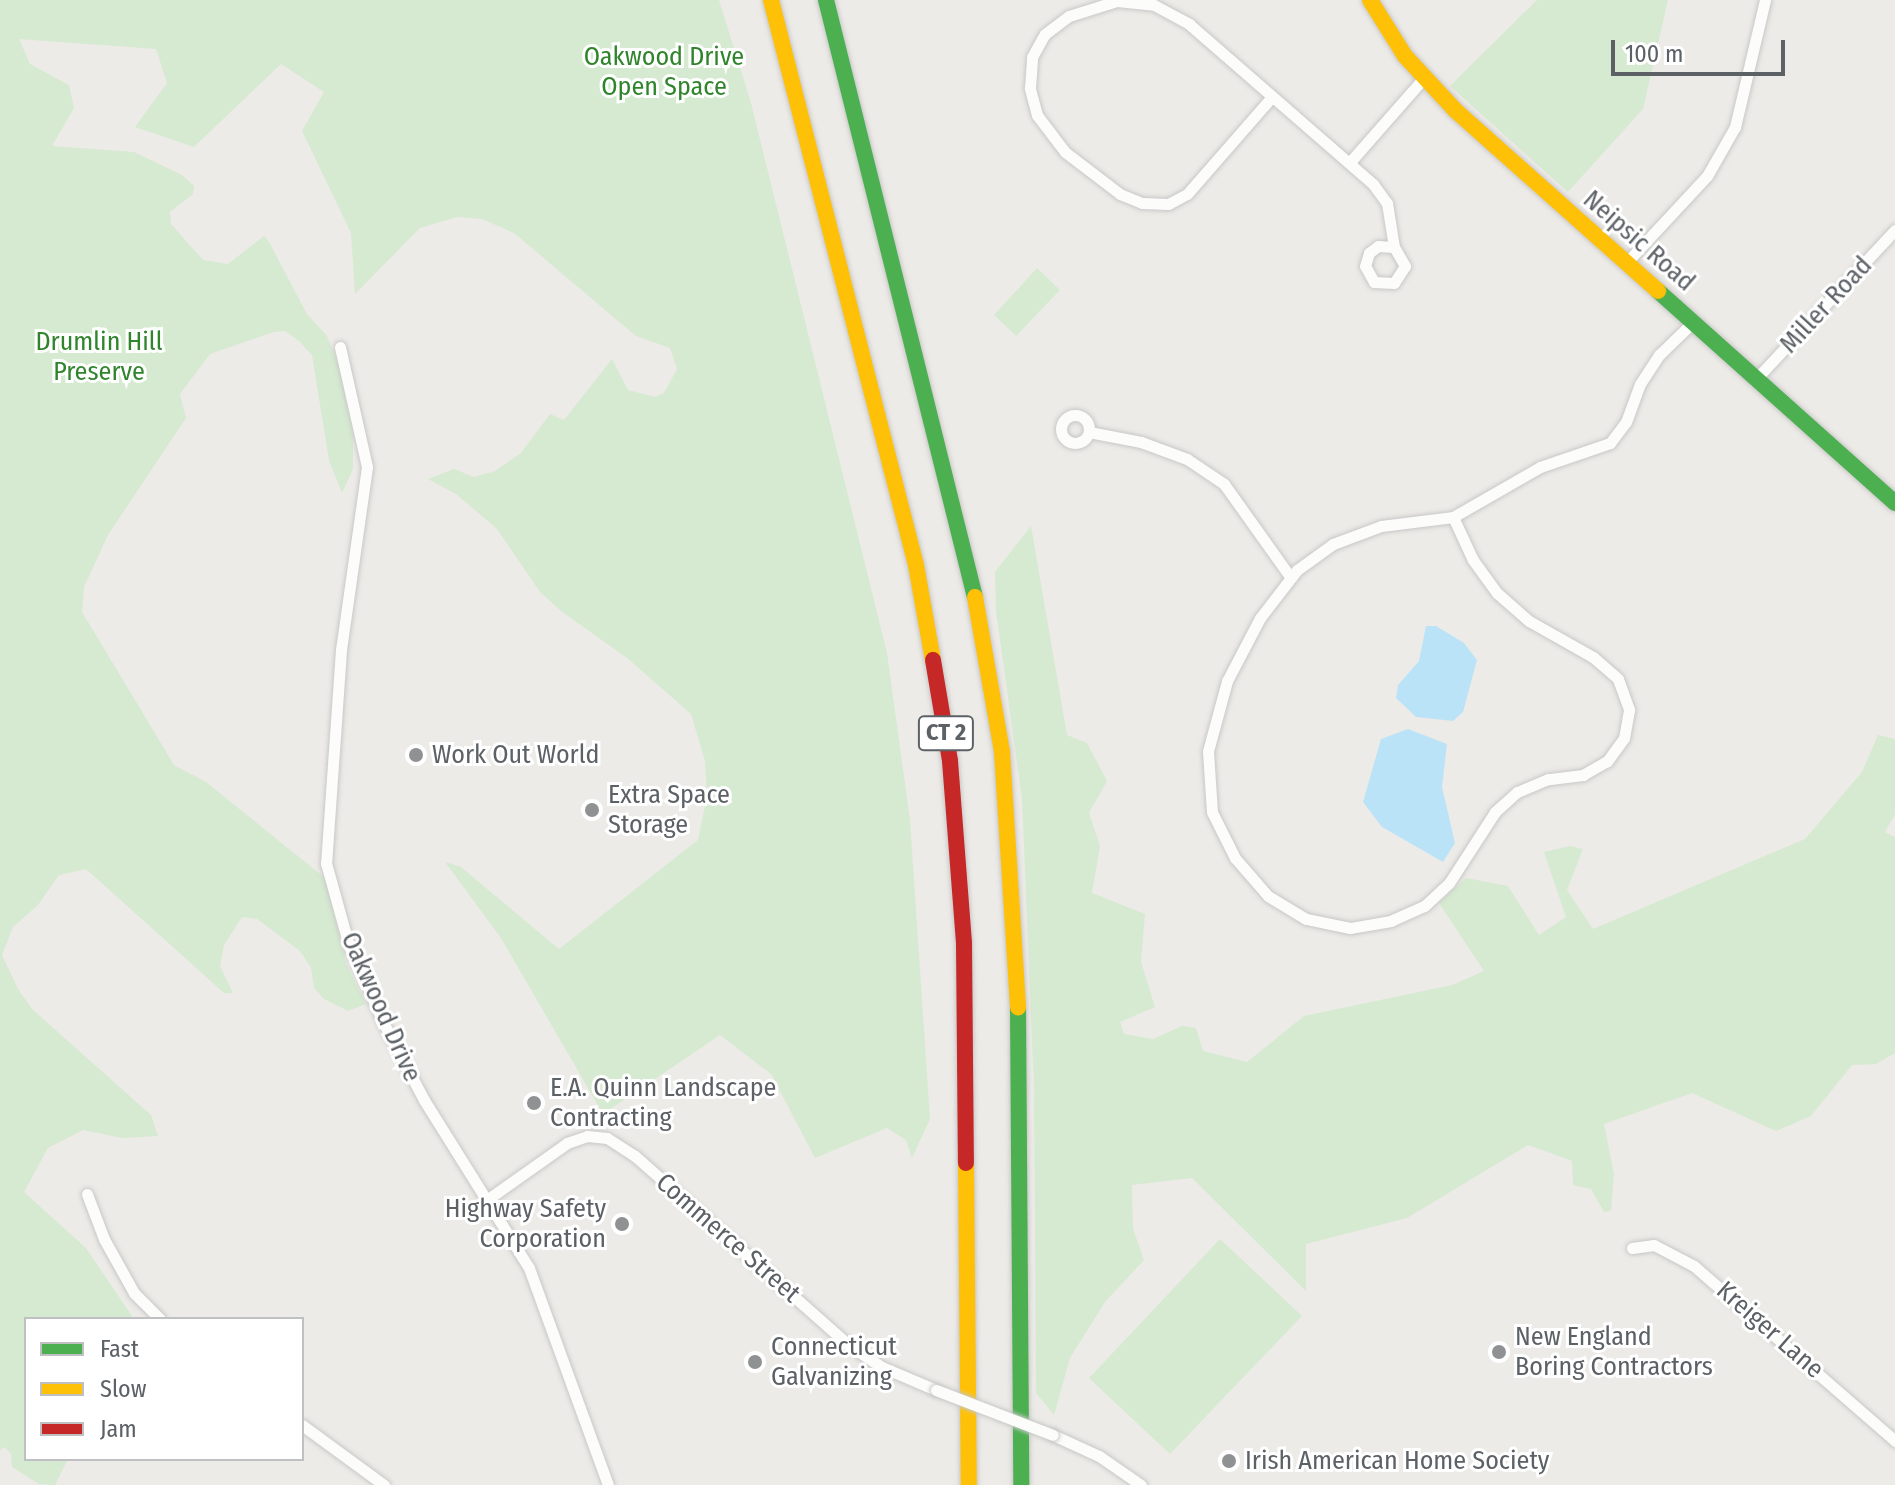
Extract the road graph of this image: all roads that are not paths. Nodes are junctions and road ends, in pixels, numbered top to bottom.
1 (771, 0) edge
2 (826, 0) edge
3 (1370, 0) edge
4 (1765, 0) edge
5 (1423, 79) junction
6 (1270, 99) junction
7 (1350, 162) junction
8 (1895, 230) edge
9 (1394, 247) dead end
10 (1627, 262) junction
11 (1694, 321) junction
12 (340, 347) dead end
13 (1756, 379) junction
14 (1089, 432) dead end
15 (1895, 503) edge
16 (1453, 517) junction
17 (1291, 578) junction
18 (87, 1194) dead end
19 (488, 1199) junction
20 (1632, 1248) dead end
21 (158, 1317) edge
22 (304, 1426) edge
23 (1895, 1441) edge
24 (384, 1485) edge
25 (608, 1485) edge
26 (969, 1485) edge
27 (1021, 1485) edge
28 (1141, 1485) edge

1 - 26 main road, CT 2
2 - 27 main road, CT 2
3 - 5 main road, Neipsic Road
4 - 10 street
5 - 7 street
5 - 10 main road, Neipsic Road
6 - 6 street
6 - 7 street
7 - 9 street
8 - 13 street, Miller Road
10 - 11 main road, Neipsic Road
11 - 13 main road, Neipsic Road
11 - 16 street
12 - 19 street, Oakwood Drive
13 - 15 main road, Neipsic Road
14 - 17 street
16 - 17 street
16 - 17 street
18 - 21 street
19 - 25 street, Oakwood Drive
19 - 28 street, Commerce Street, bridge
20 - 23 street, Kreiger Lane
22 - 24 street

